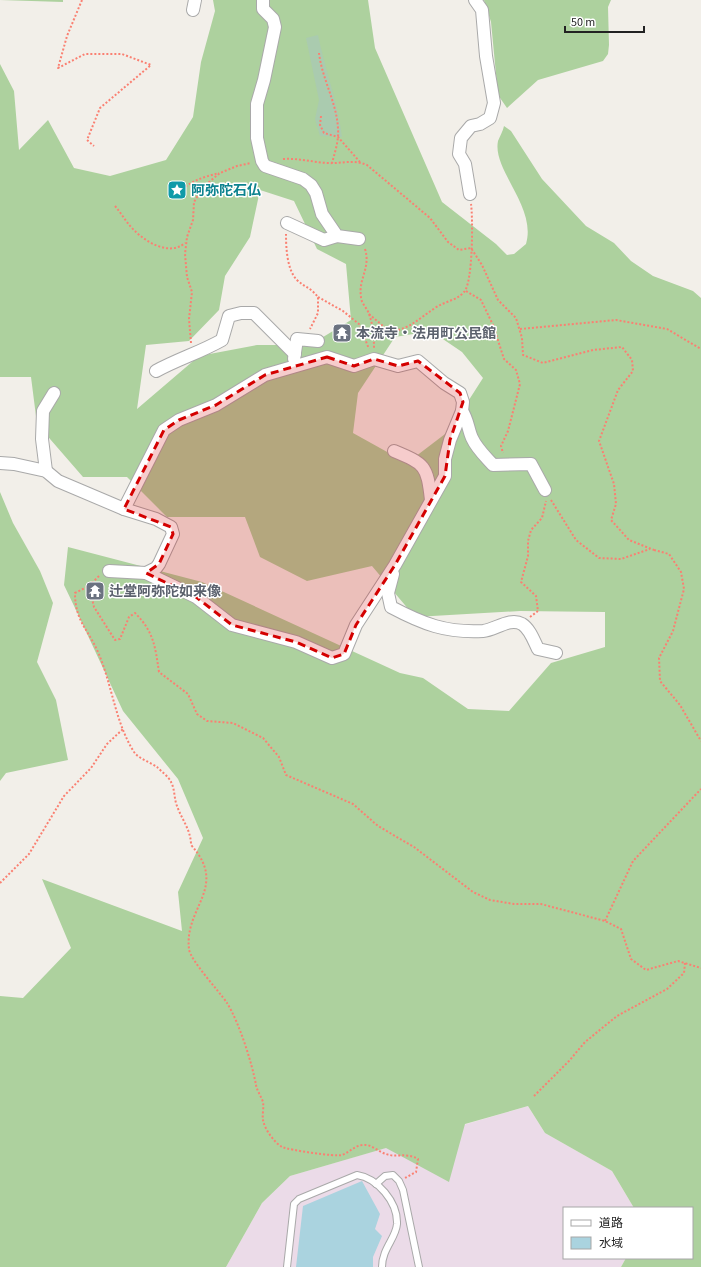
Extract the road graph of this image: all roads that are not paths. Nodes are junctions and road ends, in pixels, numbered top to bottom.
1 (263, 0) edge
2 (475, 0) edge
3 (470, 194) road end
4 (287, 223) road end
5 (337, 236) junction
6 (359, 239) road end
7 (318, 341) road end
8 (294, 360) junction
9 (156, 371) dead end
10 (54, 393) dead end
11 (462, 411) junction
12 (394, 451) dead end
13 (0, 463) edge
14 (46, 471) junction
15 (545, 490) road end
16 (431, 500) junction
17 (124, 509) junction
18 (395, 565) junction
19 (109, 571) road end
20 (146, 573) junction
21 (556, 653) dead end
22 (376, 1184) junction
23 (287, 1267) edge
24 (382, 1267) edge
25 (419, 1267) edge

1 - 5 street
2 - 3 street
4 - 5 street
5 - 6 street
7 - 8 street
8 - 9 street
8 - 11 street
8 - 17 street
10 - 14 street
11 - 15 street
11 - 16 street
12 - 16 street
13 - 14 street
14 - 17 street
16 - 18 street
17 - 20 street
18 - 20 street
18 - 21 street
19 - 20 street
22 - 23 lane
22 - 24 lane
22 - 25 lane

